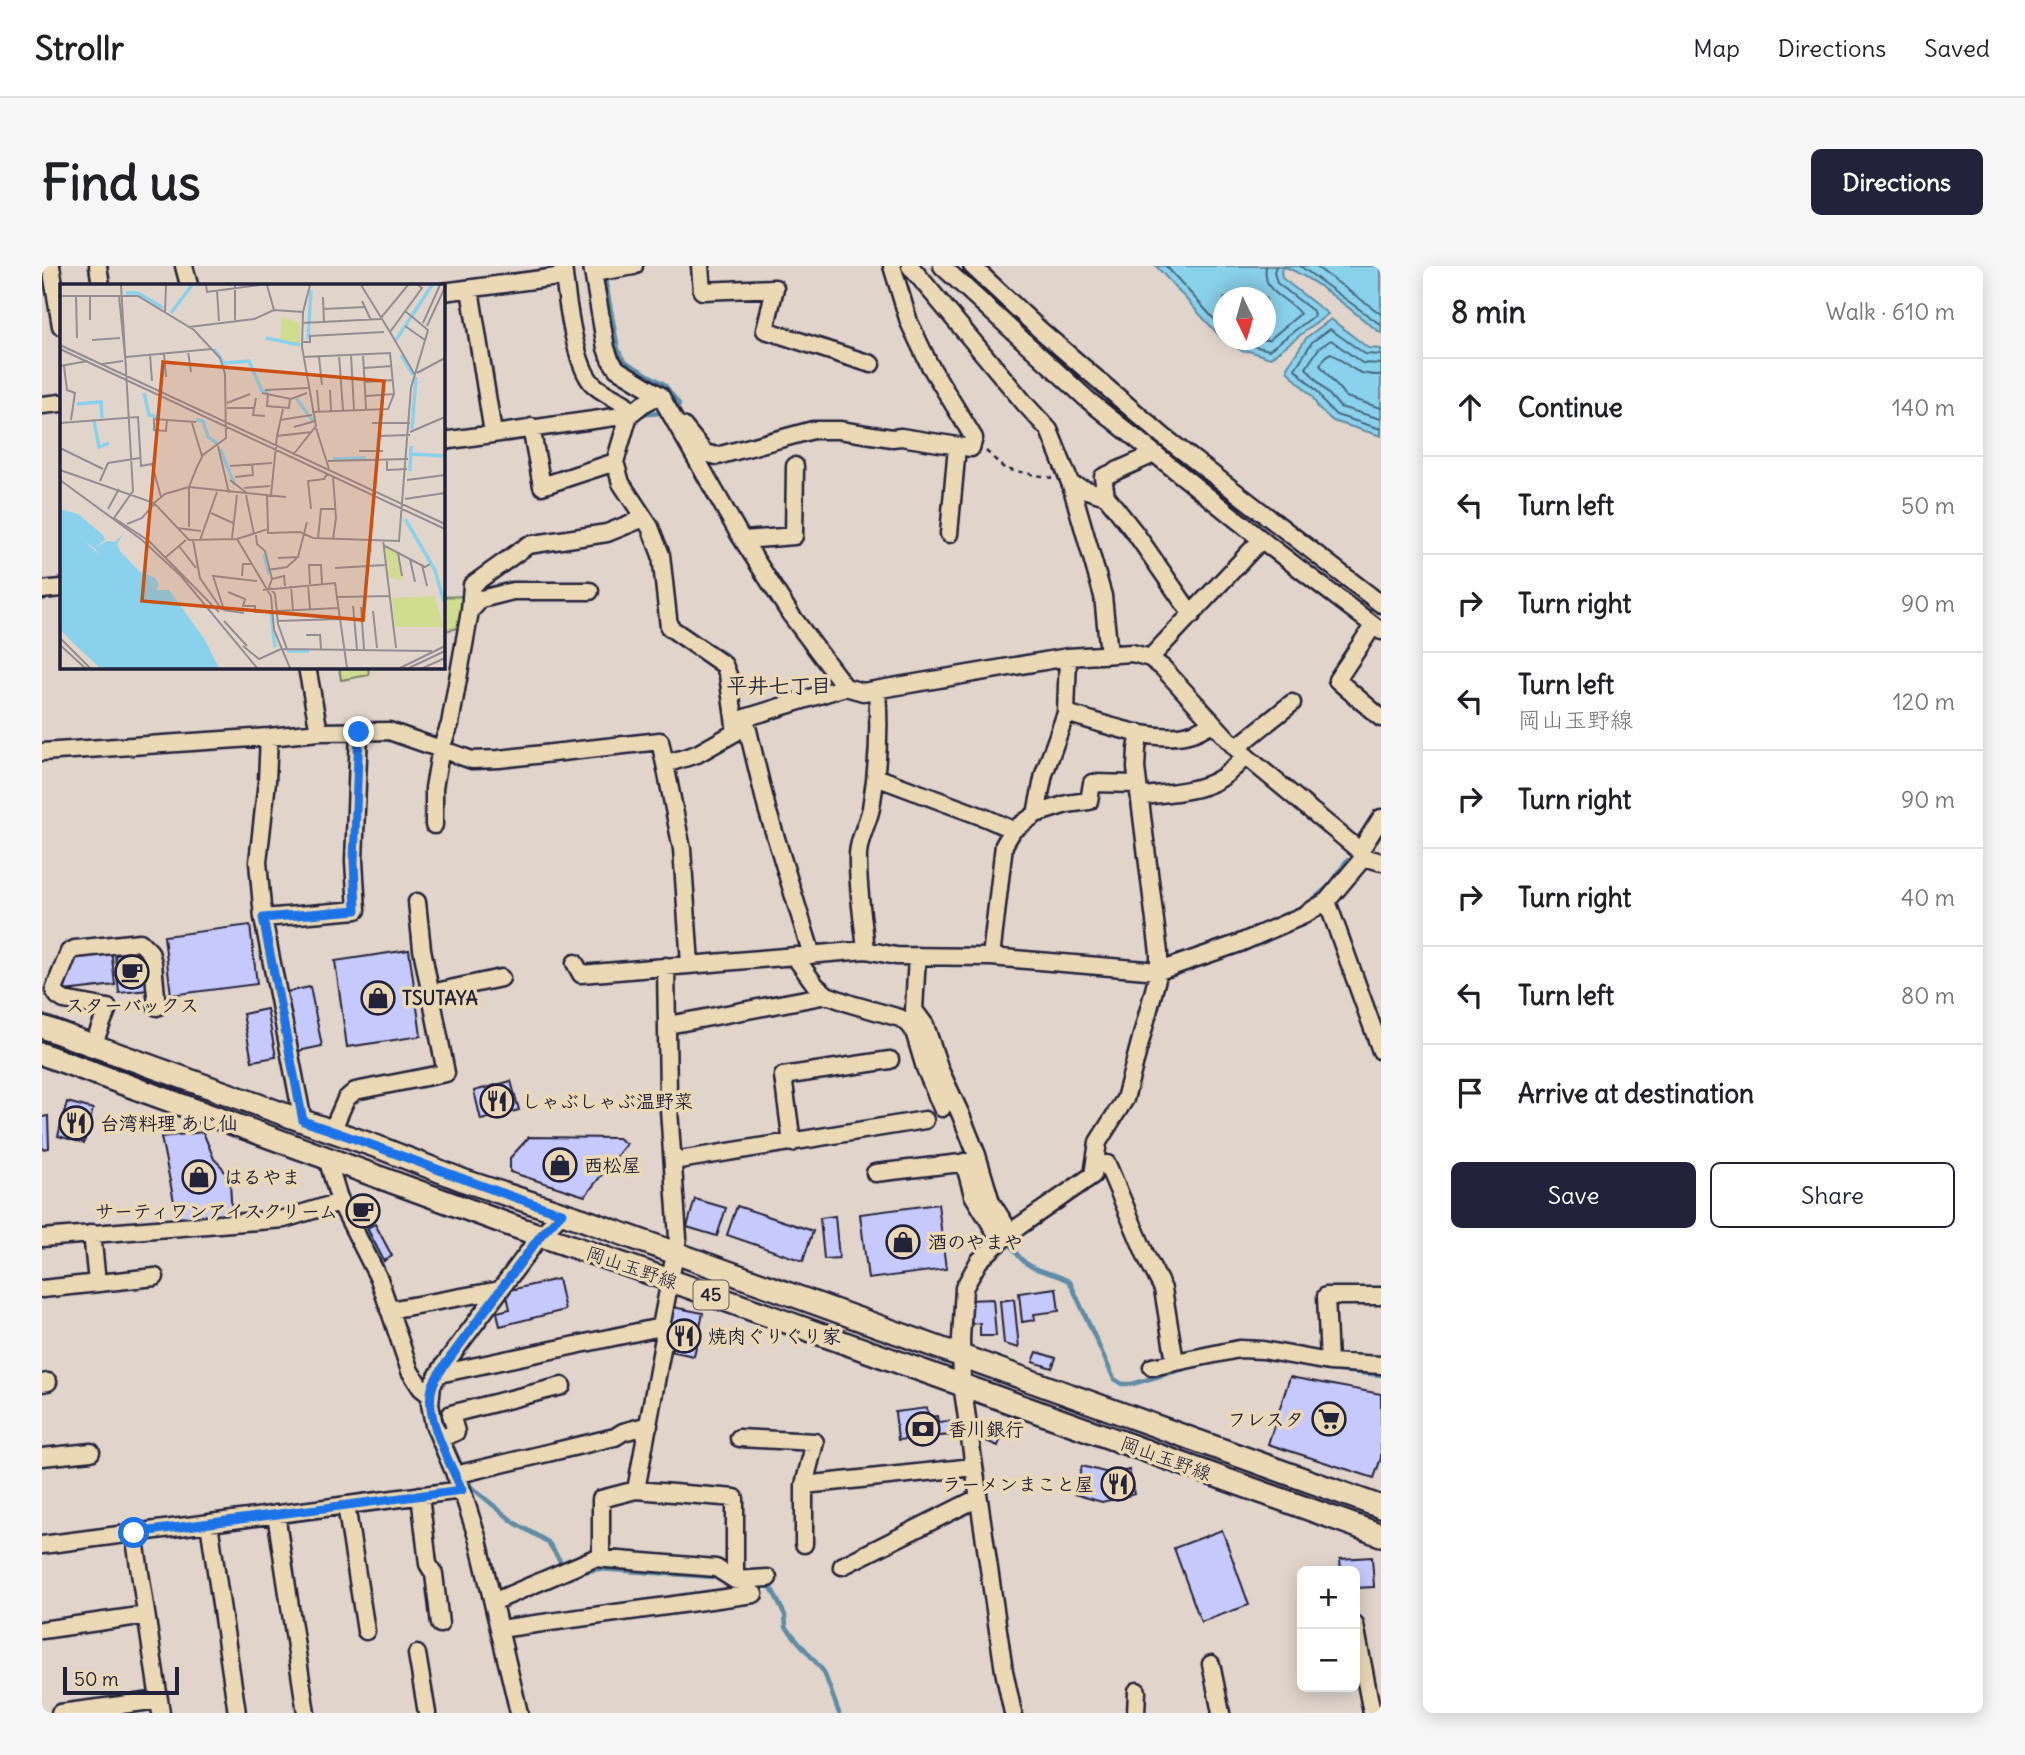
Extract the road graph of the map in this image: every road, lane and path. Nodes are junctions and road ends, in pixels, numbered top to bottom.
1 (51, 266) edge
2 (97, 266) edge
3 (184, 266) edge
4 (634, 266) edge
5 (700, 266) edge
6 (892, 266) edge
7 (910, 266) edge
8 (942, 266) edge
9 (972, 266) edge
10 (593, 269) edge
11 (564, 271) edge
12 (101, 284) edge
13 (189, 284) edge
14 (470, 289) junction
15 (444, 292) edge
16 (60, 320) edge
17 (871, 364) dead end
18 (660, 396) junction
19 (60, 403) edge
20 (42, 405) edge
21 (629, 415) junction
22 (677, 425) junction
23 (531, 427) junction
24 (493, 433) junction
25 (444, 441) edge
26 (964, 446) junction
27 (1154, 454) junction
28 (615, 463) junction
29 (795, 466) dead end
30 (1070, 483) junction
31 (1106, 496) junction
32 (644, 518) junction
33 (949, 534) dead end
34 (744, 540) junction
35 (1264, 542) junction
36 (1311, 552) junction
37 (60, 588) edge
38 (42, 590) edge
39 (590, 592) dead end
40 (1381, 604) edge
41 (470, 611) junction
42 (1192, 615) junction
43 (1377, 629) edge
44 (1109, 654) junction
45 (1068, 657) junction
46 (1150, 658) junction
47 (306, 668) edge
48 (845, 687) junction
49 (877, 690) junction
50 (1292, 704) dead end
51 (1066, 713) junction
52 (745, 718) junction
53 (1381, 718) edge
54 (1213, 723) junction
55 (319, 732) junction
56 (359, 732) junction
57 (736, 732) junction
58 (1140, 733) junction
59 (269, 737) junction
60 (441, 748) junction
61 (42, 752) edge
62 (1241, 752) junction
63 (665, 764) junction
64 (876, 777) junction
65 (1139, 790) junction
66 (1036, 814) junction
67 (1381, 818) edge
68 (434, 825) dead end
69 (1013, 830) junction
70 (1362, 854) junction
71 (1381, 862) edge
72 (1327, 901) junction
73 (417, 902) dead end
74 (263, 918) junction
75 (866, 950) junction
76 (803, 956) junction
77 (917, 956) junction
78 (991, 957) junction
79 (575, 963) dead end
80 (690, 964) junction
81 (666, 966) junction
82 (1159, 971) junction
83 (501, 978) dead end
84 (430, 993) junction
85 (827, 995) junction
86 (157, 1007) dead end
87 (668, 1025) junction
88 (42, 1027) edge
89 (93, 1045) junction
90 (1381, 1051) edge
91 (42, 1054) edge
92 (890, 1060) dead end
93 (936, 1077) junction
94 (942, 1108) dead end
95 (303, 1121) junction
96 (925, 1121) dead end
97 (332, 1131) junction
98 (792, 1143) junction
99 (327, 1158) junction
100 (673, 1161) junction
101 (971, 1162) junction
102 (1095, 1164) junction
103 (876, 1173) dead end
104 (340, 1202) junction
105 (562, 1213) junction
106 (541, 1235) junction
107 (1005, 1236) junction
108 (42, 1238) edge
109 (92, 1238) junction
110 (674, 1254) junction
111 (155, 1277) dead end
112 (669, 1280) junction
113 (97, 1283) junction
114 (42, 1289) edge
115 (500, 1290) junction
116 (1381, 1296) edge
117 (395, 1309) junction
118 (661, 1326) junction
119 (961, 1357) junction
120 (1175, 1362) junction
121 (1329, 1362) junction
122 (1381, 1365) edge
123 (1152, 1367) dead end
124 (439, 1374) junction
125 (962, 1384) junction
126 (562, 1386) dead end
127 (431, 1396) junction
128 (649, 1425) junction
129 (446, 1437) junction
130 (739, 1438) dead end
131 (91, 1452) dead end
132 (42, 1457) edge
133 (974, 1467) junction
134 (461, 1479) junction
135 (804, 1485) junction
136 (636, 1490) junction
137 (419, 1495) junction
138 (978, 1498) junction
139 (346, 1505) junction
140 (1381, 1507) edge
141 (276, 1514) junction
142 (209, 1523) junction
143 (134, 1533) junction
144 (1381, 1535) edge
145 (804, 1544) dead end
146 (42, 1545) edge
147 (601, 1558) junction
148 (842, 1566) dead end
149 (768, 1578) dead end
150 (735, 1580) junction
151 (754, 1594) dead end
152 (493, 1602) junction
153 (146, 1615) junction
154 (440, 1624) dead end
155 (499, 1629) junction
156 (1356, 1629) edge
157 (42, 1630) edge
158 (366, 1631) dead end
159 (417, 1654) dead end
160 (1211, 1664) dead end
161 (1137, 1691) dead end
162 (160, 1706) edge
163 (60, 1713) edge
164 (237, 1713) edge
165 (306, 1713) edge
166 (427, 1713) edge
167 (519, 1713) edge
168 (1013, 1713) edge
169 (1136, 1713) edge
170 (1221, 1713) edge
171 (1372, 1713) edge

1 - 16 street
2 - 12 street
3 - 13 street
4 - 10 street
5 - 17 street
6 - 26 street
7 - 30 street
8 - 27 street
9 - 36 street
10 - 18 street
11 - 14 street
11 - 21 street
14 - 15 street
14 - 24 street
18 - 21 street
18 - 22 street
19 - 20 street
21 - 23 street
21 - 28 street
22 - 26 street
22 - 34 street
23 - 24 street
23 - 28 street
24 - 25 street
26 - 30 path
26 - 33 street
27 - 31 street
27 - 35 street
28 - 32 street
29 - 34 street
30 - 31 street
30 - 44 street
31 - 42 street
32 - 41 street
32 - 57 street
34 - 48 street
35 - 36 street
35 - 42 street
35 - 43 street
36 - 40 street
37 - 38 street
39 - 41 street
41 - 60 street
42 - 46 street
43 - 53 street
44 - 45 street
44 - 46 street
45 - 49 street
45 - 51 street
46 - 54 street
47 - 55 street
48 - 49 street
48 - 52 street
49 - 64 street
50 - 62 street
51 - 58 street
51 - 66 street
52 - 57 street
52 - 76 street
54 - 58 street
54 - 62 street
55 - 56 street
55 - 59 street
56 - 60 street
56 - 74 street
57 - 63 street
58 - 65 street
59 - 61 street
59 - 74 street
60 - 63 street
60 - 68 street
62 - 65 street
62 - 70 street
63 - 80 street
64 - 69 street
64 - 75 street
65 - 66 street
65 - 82 street
66 - 69 street
67 - 70 street
69 - 78 street
70 - 71 street
70 - 72 street
72 - 82 street
72 - 90 street
73 - 84 street
74 - 95 street
75 - 76 street
75 - 77 street
76 - 80 street
76 - 85 street
77 - 78 street
77 - 93 street
78 - 82 street
79 - 81 street
80 - 81 street
81 - 87 street
82 - 102 street
83 - 84 street
84 - 97 street
85 - 87 street
85 - 93 street
86 - 89 street
87 - 100 street
88 - 89 main road, 岡山玉野線 / 45
89 - 95 main road, 岡山玉野線 / 45
91 - 99 main road, 岡山玉野線 / 45
92 - 98 street
93 - 94 street
93 - 101 street
95 - 97 main road, 岡山玉野線 / 45
96 - 98 street
97 - 105 main road, 岡山玉野線 / 45
98 - 100 street
99 - 104 street
99 - 106 main road, 岡山玉野線 / 45
100 - 110 street
101 - 103 street
101 - 107 street
102 - 107 street
102 - 120 street
104 - 109 street
104 - 117 street
105 - 106 street
105 - 110 main road, 岡山玉野線 / 45
106 - 112 main road, 岡山玉野線 / 45
106 - 115 street
107 - 119 street
108 - 109 street
109 - 113 street
110 - 112 street
110 - 119 main road, 岡山玉野線 / 45
111 - 113 street
112 - 118 street
112 - 125 main road, 岡山玉野線 / 45
113 - 114 street
115 - 117 street
115 - 124 street
116 - 121 street
117 - 127 street
118 - 124 street
118 - 128 street
119 - 125 street
119 - 140 main road, 岡山玉野線 / 45
120 - 121 street
120 - 123 street
121 - 122 street
124 - 127 street
125 - 133 street
125 - 144 main road, 岡山玉野線 / 45
126 - 129 street
127 - 129 street
128 - 134 street
128 - 136 street
129 - 134 street
130 - 135 street
131 - 132 street
133 - 135 street
133 - 138 street
134 - 137 street
134 - 152 street
135 - 145 street
136 - 147 street
136 - 150 street
137 - 139 street
137 - 154 street
138 - 148 street
138 - 168 street
139 - 141 street
139 - 158 street
141 - 142 street
141 - 165 street
142 - 143 street
142 - 164 street
143 - 146 street
143 - 153 street
147 - 150 street
147 - 152 street
149 - 150 street
151 - 155 street
152 - 155 street
153 - 157 street
153 - 162 street
155 - 167 street
156 - 171 street
159 - 166 street
160 - 170 street
161 - 169 street
162 - 163 street

